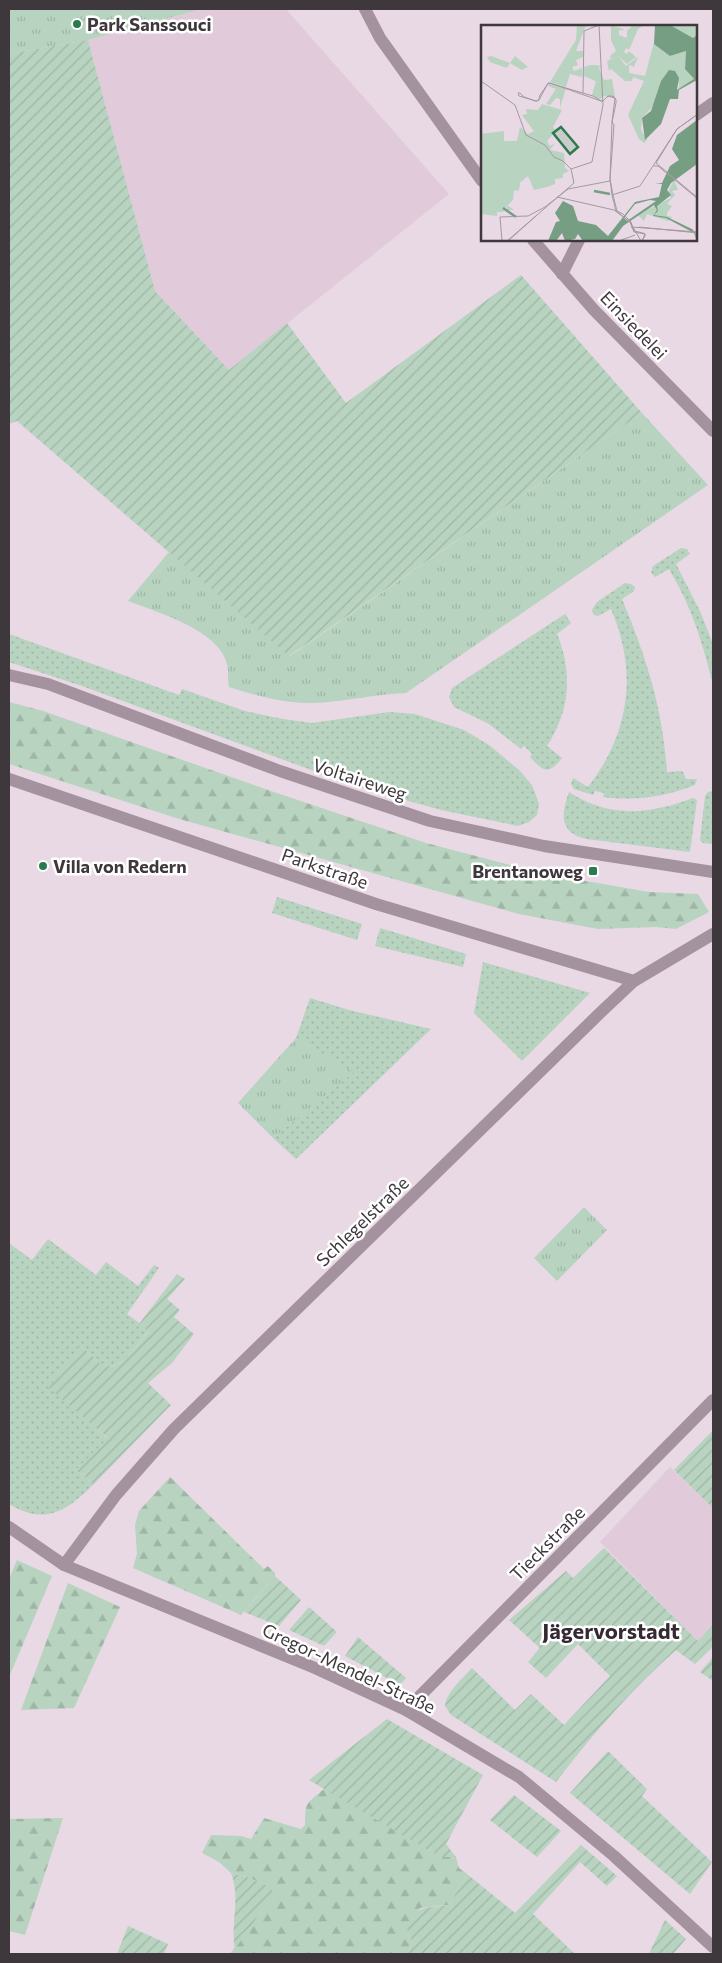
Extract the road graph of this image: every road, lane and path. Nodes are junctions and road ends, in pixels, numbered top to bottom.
1 (365, 9) edge
2 (713, 103) edge
3 (697, 114) edge
4 (481, 180) edge
5 (534, 241) edge
6 (578, 241) edge
7 (562, 274) junction
8 (713, 431) edge
9 (9, 675) edge
10 (9, 779) edge
11 (713, 872) edge
12 (713, 934) edge
13 (634, 981) junction
14 (713, 1400) edge
15 (9, 1527) edge
16 (64, 1565) junction
17 (406, 1710) junction
18 (713, 1947) edge

1 - 4 street
2 - 3 street
5 - 7 street, Einsiedelei
6 - 7 street
7 - 8 street, Einsiedelei
9 - 11 street, Voltaireweg
10 - 13 street, Parkstraße
12 - 13 street, Schlegelstraße
13 - 16 street, Schlegelstraße
14 - 17 street, Tieckstraße
15 - 16 street, Gregor-Mendel-Straße
16 - 17 street, Gregor-Mendel-Straße
17 - 18 street, Gregor-Mendel-Straße

